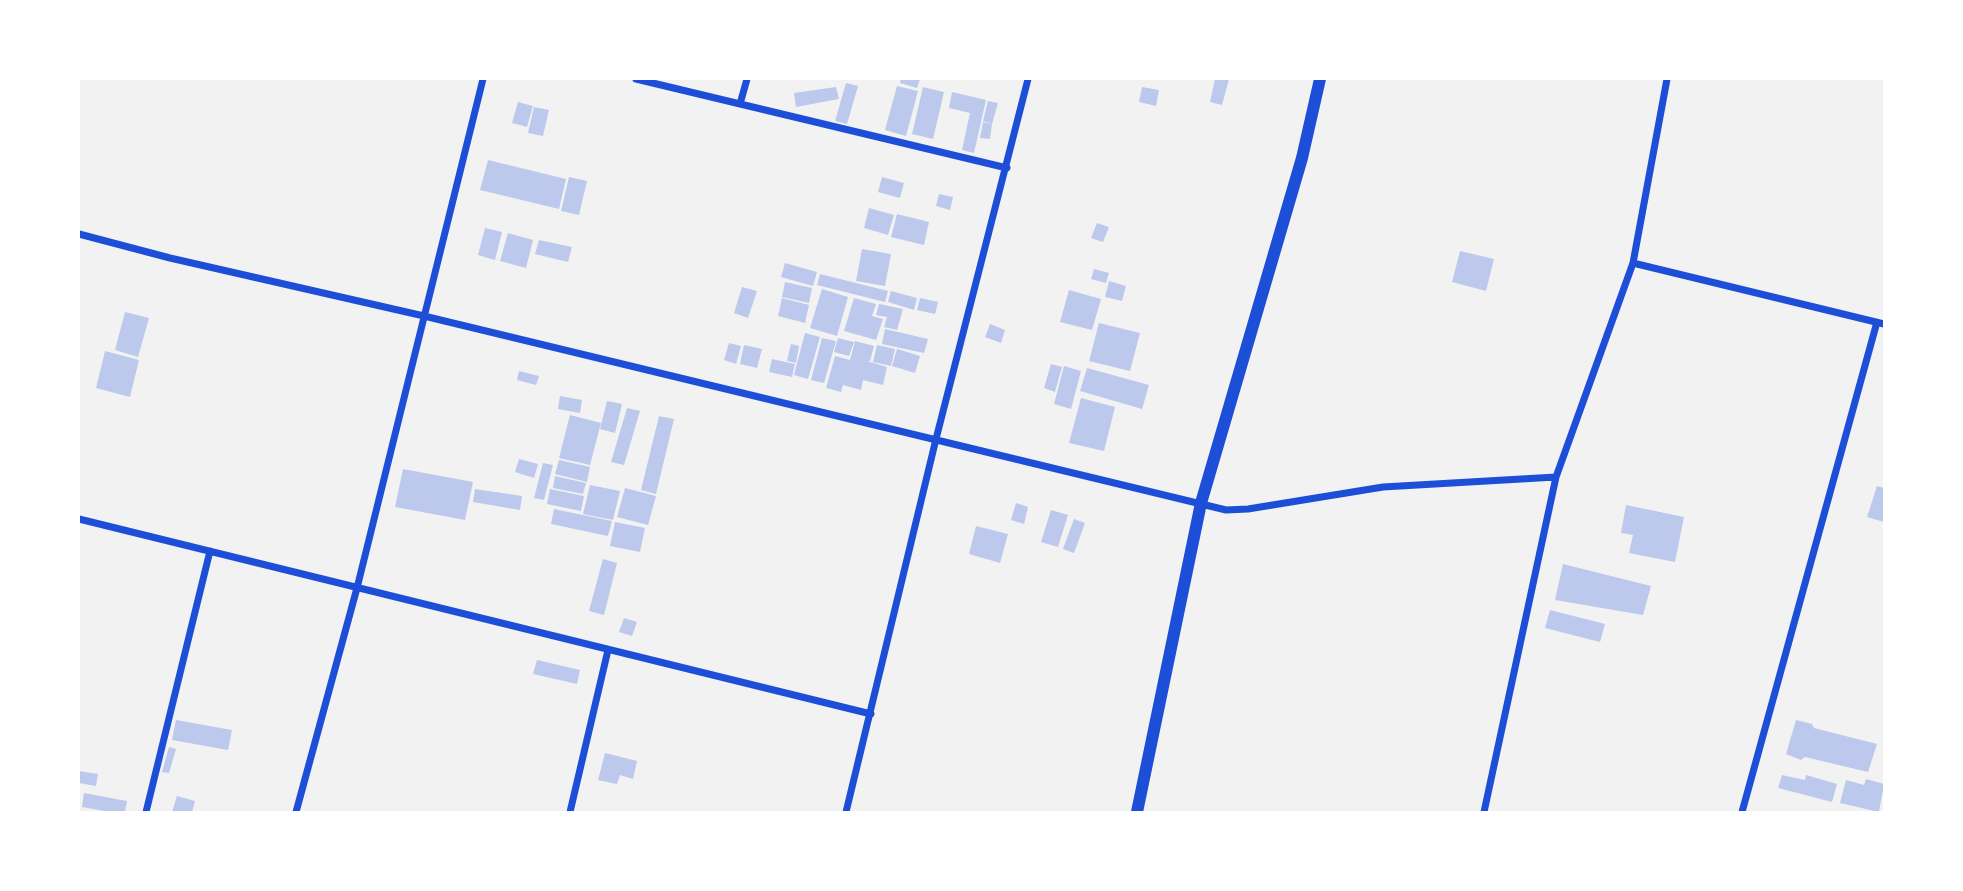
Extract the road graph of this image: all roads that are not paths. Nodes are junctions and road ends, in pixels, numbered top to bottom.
1 (483, 79) edge
2 (636, 79) edge
3 (747, 79) edge
4 (1028, 79) edge
5 (1320, 79) edge
6 (1667, 79) edge
7 (740, 104) junction
8 (1007, 168) junction
9 (79, 234) edge
10 (1633, 263) junction
11 (424, 316) junction
12 (1881, 323) edge
13 (936, 439) junction
14 (1556, 477) junction
15 (1201, 503) junction
16 (79, 519) edge
17 (209, 551) junction
18 (357, 587) junction
19 (608, 650) junction
20 (871, 714) junction
21 (146, 812) edge
22 (296, 812) edge
23 (570, 812) edge
24 (846, 812) edge
25 (1137, 812) edge
26 (1484, 812) edge
27 (1742, 812) edge

1 - 11 street
2 - 7 street
3 - 7 street
4 - 8 street
5 - 15 street
6 - 10 street
7 - 8 street
8 - 13 street
9 - 11 street
10 - 12 street
10 - 14 street
11 - 13 street
11 - 18 street
12 - 27 street
13 - 15 street
13 - 20 street
14 - 15 street
14 - 26 street
15 - 25 street
16 - 17 street
17 - 18 street
17 - 21 street
18 - 19 street
18 - 22 street
19 - 20 street
19 - 23 street
20 - 24 street

